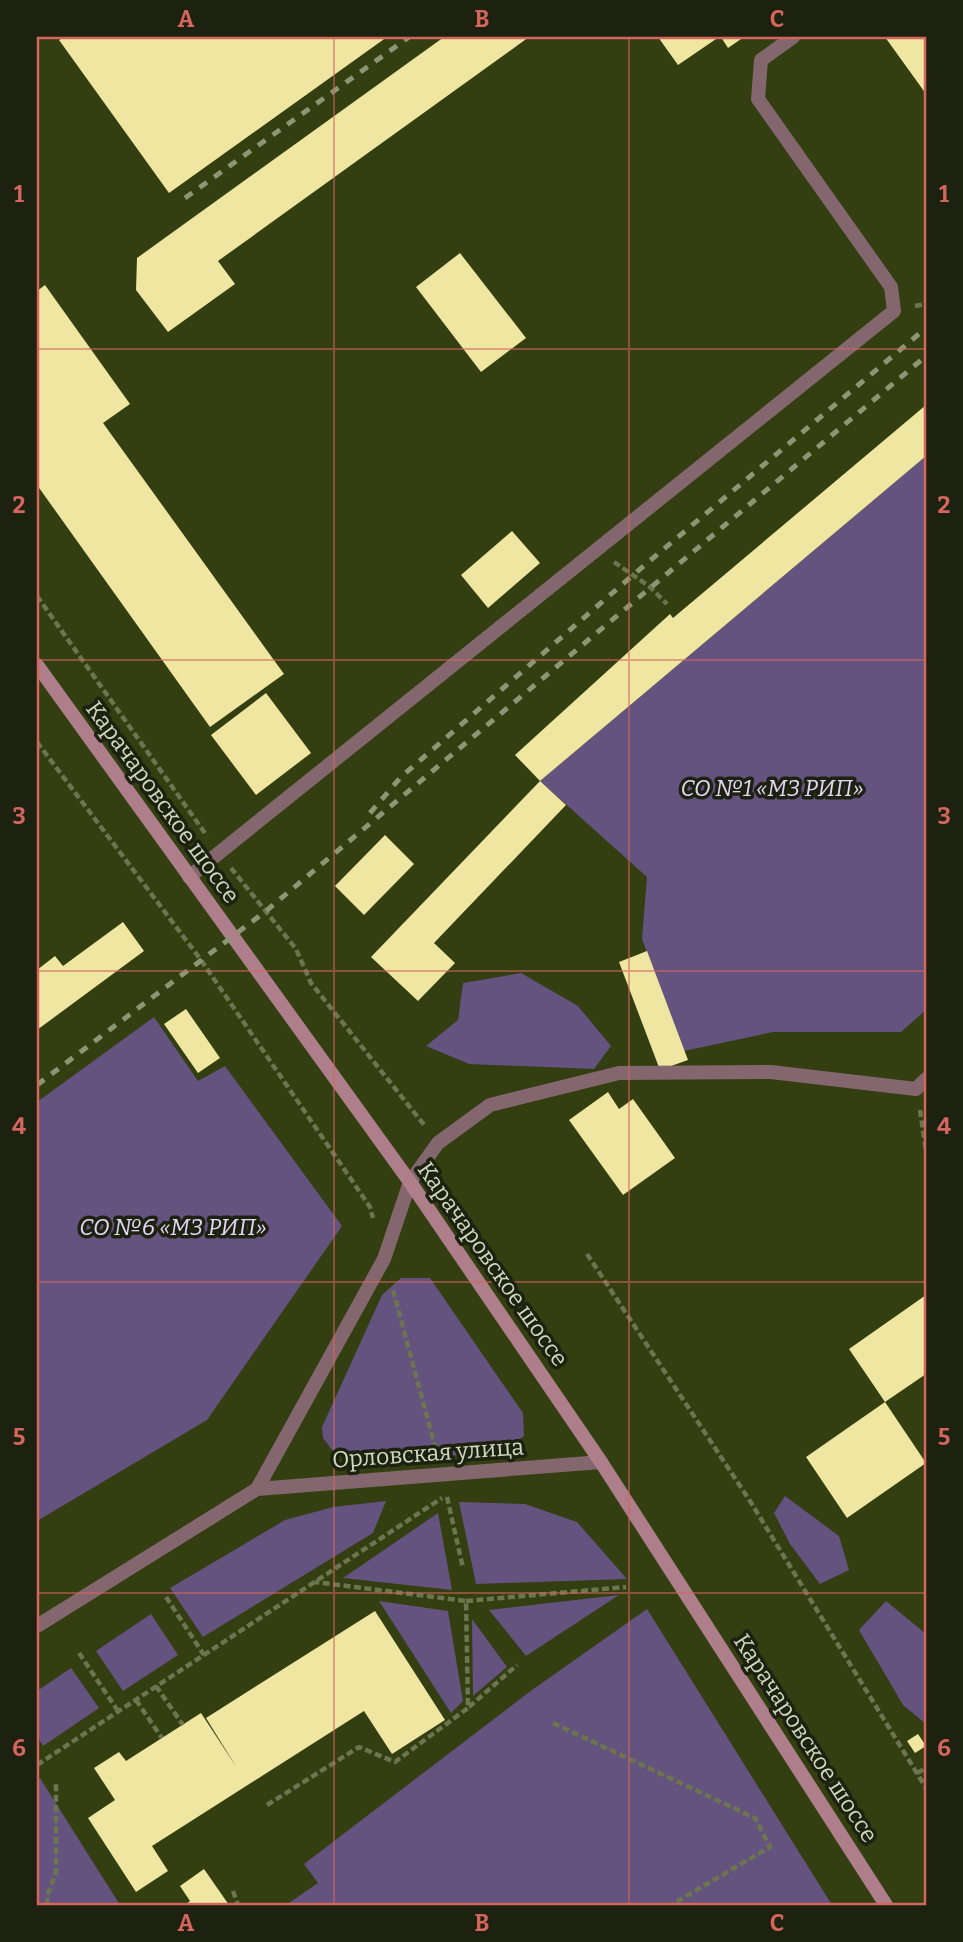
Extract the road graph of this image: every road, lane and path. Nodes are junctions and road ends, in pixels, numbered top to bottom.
1 (793, 37) edge
2 (597, 549) junction
3 (667, 604) dead end
4 (37, 665) edge
5 (37, 742) edge
6 (189, 877) junction
7 (921, 1084) edge
8 (926, 1151) edge
9 (410, 1182) junction
10 (374, 1220) dead end
11 (587, 1254) dead end
12 (384, 1259) junction
13 (601, 1462) junction
14 (443, 1476) junction
15 (257, 1489) junction
16 (446, 1495) junction
17 (463, 1569) dead end
18 (315, 1582) junction
19 (626, 1587) dead end
20 (166, 1597) dead end
21 (466, 1601) junction
22 (37, 1626) edge
23 (79, 1653) dead end
24 (204, 1655) junction
25 (517, 1665) dead end
26 (156, 1686) junction
27 (136, 1700) junction
28 (468, 1708) junction
29 (118, 1712) junction
30 (553, 1723) dead end
31 (183, 1725) dead end
32 (162, 1738) dead end
33 (37, 1765) edge
34 (926, 1768) edge
35 (917, 1773) junction
36 (56, 1784) dead end
37 (926, 1788) edge
38 (267, 1805) dead end
39 (233, 1891) dead end
40 (48, 1905) edge
41 (238, 1905) edge
42 (671, 1905) edge
43 (886, 1905) edge

1 - 2 street
2 - 3 path
2 - 6 street
4 - 6 street, Карачаровское шоссе
5 - 10 path
6 - 9 street, Карачаровское шоссе
7 - 8 path
7 - 9 street, Орловская улица
9 - 12 street, Орловская улица
9 - 13 street, Карачаровское шоссе
11 - 35 path
12 - 14 path
12 - 15 street, Орловская улица
13 - 14 street, Орловская улица
13 - 43 street, Карачаровское шоссе
14 - 15 street, Орловская улица
14 - 16 path
15 - 22 street, Орловская улица
16 - 17 path
16 - 18 path
18 - 21 path
18 - 24 path
19 - 21 path
20 - 24 path
21 - 28 path
23 - 29 path
24 - 26 path
25 - 28 path
26 - 27 path
26 - 31 path
27 - 29 path
27 - 32 path
28 - 38 path
29 - 33 path
30 - 42 path
34 - 35 path
35 - 37 path
36 - 40 path
39 - 41 path

